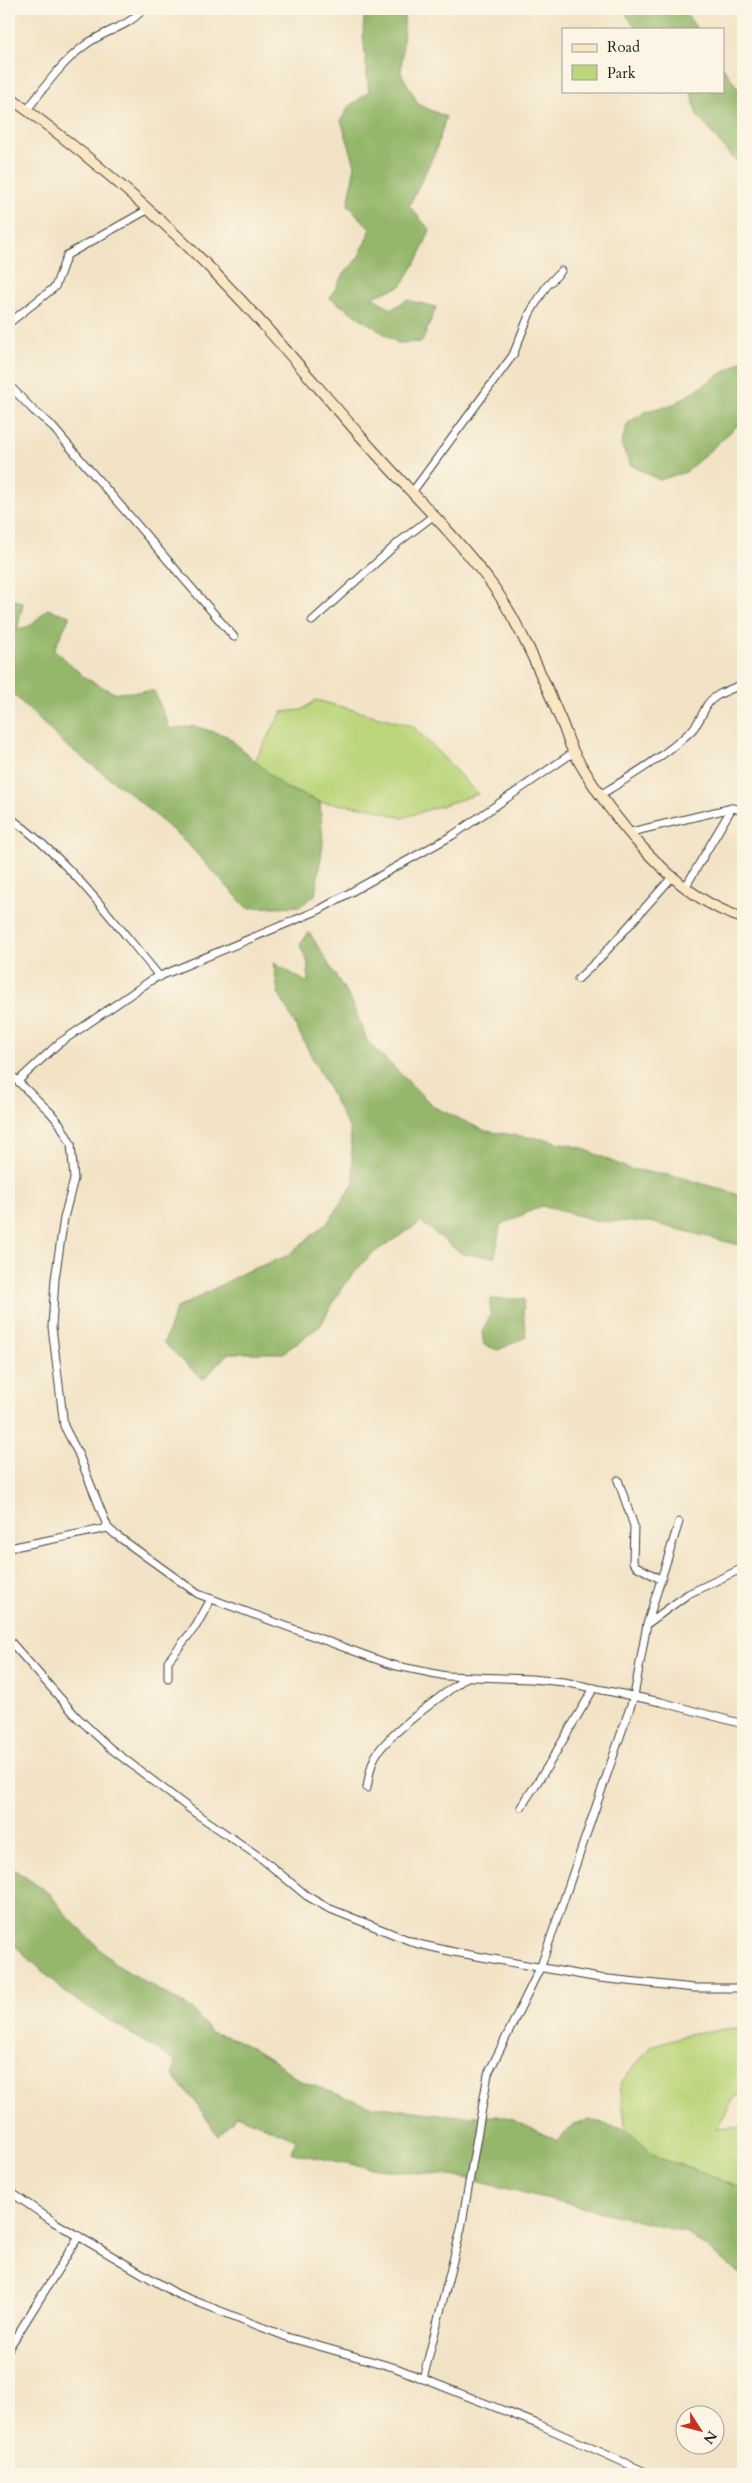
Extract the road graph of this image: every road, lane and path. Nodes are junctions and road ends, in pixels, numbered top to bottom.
1 (143, 9) edge
2 (9, 97) edge
3 (27, 110) junction
4 (148, 209) junction
5 (561, 271) dead end
6 (9, 323) edge
7 (9, 385) edge
8 (413, 491) junction
9 (433, 516) junction
10 (312, 620) dead end
11 (234, 637) dead end
12 (743, 684) edge
13 (574, 752) junction
14 (600, 795) junction
15 (732, 808) junction
16 (743, 810) edge
17 (9, 817) edge
18 (631, 832) junction
19 (673, 876) junction
20 (686, 886) junction
21 (743, 918) edge
22 (160, 977) junction
23 (578, 979) dead end
24 (9, 1073) edge
25 (18, 1081) junction
26 (618, 1480) dead end
27 (679, 1522) dead end
28 (108, 1528) junction
29 (9, 1548) edge
30 (743, 1568) edge
31 (660, 1579) junction
32 (211, 1599) junction
33 (647, 1624) junction
34 (9, 1640) edge
35 (168, 1678) dead end
36 (467, 1678) junction
37 (594, 1688) junction
38 (634, 1696) junction
39 (743, 1724) edge
40 (367, 1788) dead end
41 (521, 1806) dead end
42 (541, 1966) junction
43 (743, 1988) edge
44 (9, 2191) edge
45 (79, 2236) junction
46 (9, 2348) edge
47 (423, 2379) junction
48 (650, 2474) edge

1 - 3 street
2 - 3 street
3 - 4 street
4 - 6 street
4 - 8 street
5 - 8 street
7 - 11 street
8 - 9 street
9 - 10 street
9 - 13 street
12 - 14 street
13 - 14 street
13 - 22 street
14 - 18 street
15 - 16 street
15 - 18 street
15 - 20 street
17 - 22 street
18 - 19 street
19 - 20 street
19 - 23 street
20 - 21 street
22 - 25 street
24 - 25 street
25 - 28 street
26 - 31 street
27 - 31 street
28 - 29 street
28 - 32 street
30 - 33 street
31 - 33 street
32 - 35 street
32 - 36 street
33 - 38 street
34 - 42 street
36 - 37 street
36 - 40 street
37 - 38 street
37 - 41 street
38 - 39 street
38 - 42 street
42 - 43 street
42 - 47 street
44 - 45 street
45 - 46 street
45 - 47 street
47 - 48 street

